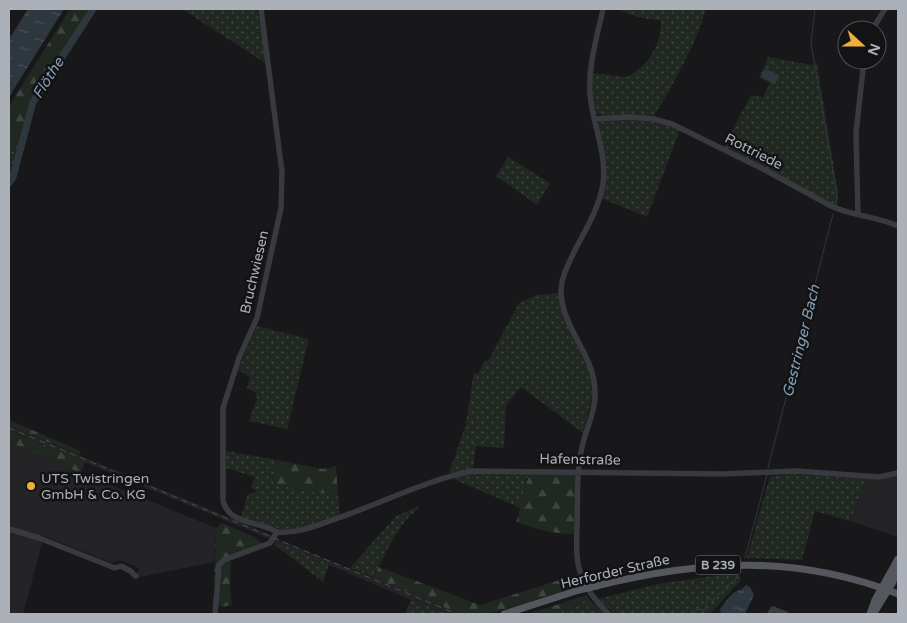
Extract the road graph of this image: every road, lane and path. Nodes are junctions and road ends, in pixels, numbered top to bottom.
1 (261, 9) edge
2 (603, 9) edge
3 (885, 9) edge
4 (878, 20) edge
5 (863, 70) edge
6 (594, 119) junction
7 (858, 214) junction
8 (898, 226) edge
9 (578, 472) junction
10 (898, 473) edge
11 (9, 528) edge
12 (274, 536) junction
13 (898, 559) edge
14 (898, 567) edge
15 (136, 576) dead end
16 (885, 589) junction
17 (898, 594) edge
18 (215, 614) edge
19 (504, 614) edge
20 (609, 614) edge
21 (770, 614) edge
22 (786, 614) edge
23 (872, 614) edge

1 - 12 street, Bruchwiesen
2 - 6 street
3 - 4 street
5 - 7 street
6 - 7 street, Rottriede
6 - 9 street
7 - 8 street, Rottriede
9 - 10 street, Hafenstraße
9 - 12 street, Hafenstraße
9 - 20 street
11 - 15 street
12 - 18 street, Hafenstraße
13 - 16 main road
14 - 16 main road
16 - 17 main road, B 239
16 - 19 main road, Herforder Straße / B 239, bridge
16 - 23 main road
21 - 22 street

